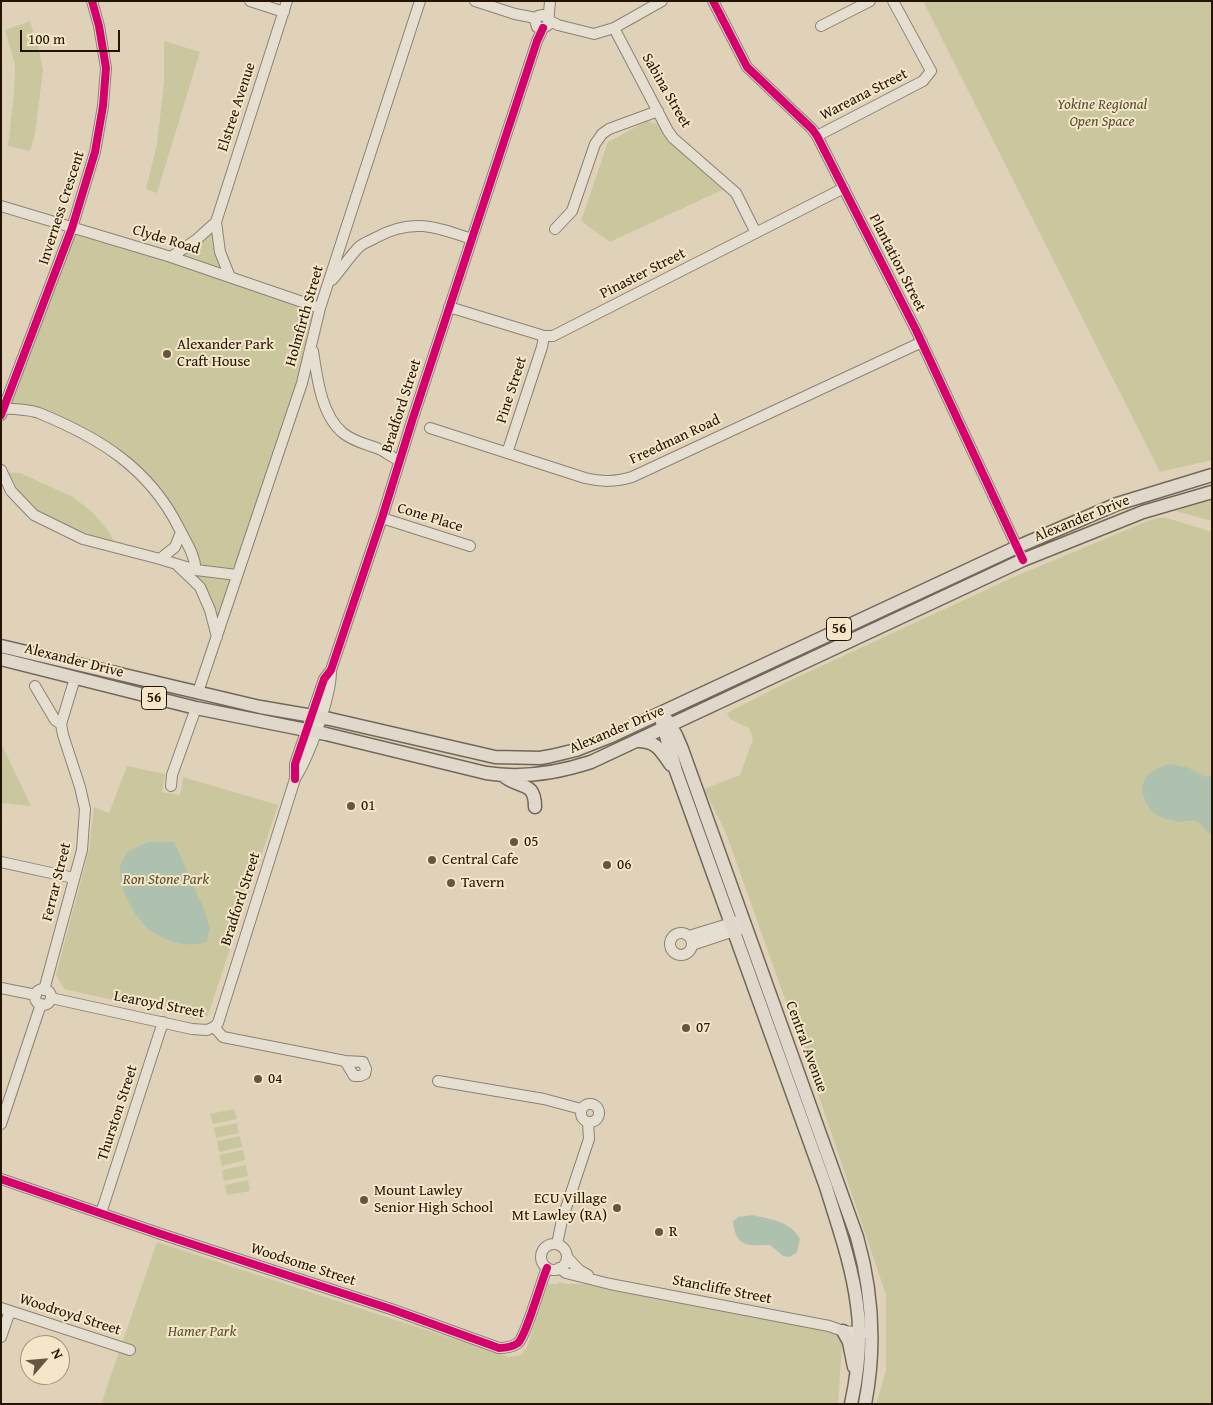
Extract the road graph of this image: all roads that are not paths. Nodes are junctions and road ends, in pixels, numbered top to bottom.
1 (92, 1) edge
2 (250, 1) edge
3 (287, 1) edge
4 (420, 1) edge
5 (476, 1) edge
6 (549, 1) edge
7 (662, 1) edge
8 (712, 1) edge
9 (870, 1) edge
10 (893, 1) edge
11 (284, 12) junction
12 (541, 22) junction
13 (821, 26) dead end
14 (614, 28) junction
15 (658, 111) junction
16 (817, 136) junction
17 (844, 188) junction
18 (1, 206) edge
19 (216, 222) junction
20 (72, 228) junction
21 (555, 229) dead end
22 (756, 233) junction
23 (344, 238) junction
24 (471, 239) junction
25 (360, 246) junction
26 (171, 257) junction
27 (230, 277) junction
28 (329, 284) junction
29 (449, 307) junction
30 (320, 308) junction
31 (544, 336) junction
32 (922, 342) junction
33 (312, 345) junction
34 (302, 383) junction
35 (319, 387) junction
36 (2, 411) edge
37 (430, 428) dead end
38 (507, 453) junction
39 (399, 460) junction
40 (1, 470) edge
41 (1212, 475) edge
42 (1212, 492) edge
43 (382, 518) junction
44 (181, 532) junction
45 (470, 546) dead end
46 (1018, 547) junction
47 (160, 559) junction
48 (1023, 560) junction
49 (177, 566) junction
50 (196, 570) junction
51 (237, 575) junction
52 (217, 638) junction
53 (1, 646) edge
54 (1, 659) edge
55 (75, 678) junction
56 (35, 686) dead end
57 (198, 692) junction
58 (196, 708) junction
59 (699, 711) junction
60 (660, 712) junction
61 (316, 717) junction
62 (61, 724) junction
63 (667, 727) junction
64 (311, 732) junction
65 (638, 741) junction
66 (682, 749) junction
67 (676, 771) junction
68 (503, 776) junction
69 (171, 786) dead end
70 (535, 807) dead end
71 (1, 862) edge
72 (74, 878) junction
73 (738, 925) junction
74 (690, 941) dead end
75 (1, 988) edge
76 (43, 997) junction
77 (163, 1022) junction
78 (214, 1027) junction
79 (345, 1061) dead end
80 (438, 1082) dead end
81 (581, 1109) junction
82 (588, 1122) junction
83 (1, 1124) edge
84 (1, 1179) edge
85 (102, 1213) junction
86 (557, 1244) junction
87 (566, 1257) junction
88 (547, 1268) junction
89 (559, 1268) junction
90 (610, 1284) junction
91 (858, 1306) junction
92 (5, 1309) edge
93 (843, 1328) junction
94 (866, 1330) junction
95 (1, 1337) edge
96 (130, 1350) dead end
97 (856, 1376) junction
98 (851, 1404) edge
99 (865, 1404) edge

1 - 20 street, Inverness Crescent
2 - 11 street
3 - 11 street, Elstree Avenue
4 - 23 street, Holmfirth Street
5 - 12 street
6 - 12 street, Bradford Street
7 - 14 street
8 - 16 street, Plantation Street
9 - 13 street
10 - 16 street, Wareana Street
11 - 19 street, Elstree Avenue
12 - 14 street
12 - 24 street, Bradford Street
14 - 15 street, Sabina Street
15 - 21 street
15 - 22 street, Sabina Street
16 - 17 street, Plantation Street
17 - 22 street, Pinaster Street
17 - 32 street, Plantation Street
18 - 20 street, Clyde Road
19 - 26 street
19 - 27 street, Elstree Avenue
20 - 26 street, Clyde Road
20 - 36 street, Inverness Crescent
22 - 31 street, Pinaster Street
23 - 25 street
23 - 28 street, Holmfirth Street
24 - 25 street
24 - 29 street, Bradford Street
25 - 28 street
26 - 27 street, Clyde Road
27 - 30 street, Clyde Road
28 - 30 street, Holmfirth Street
29 - 31 street
29 - 39 street, Bradford Street
30 - 33 street, Holmfirth Street
31 - 38 street, Pine Street
32 - 38 street, Freedman Road
32 - 46 street, Plantation Street
33 - 34 street, Holmfirth Street
33 - 35 street
34 - 35 street
34 - 51 street, Holmfirth Street
35 - 39 street
36 - 44 street
37 - 38 street, Freedman Road
39 - 43 street, Bradford Street
40 - 47 street
41 - 46 main road, Alexander Drive / 56
42 - 48 main road, Alexander Drive / 56
43 - 45 street, Cone Place
43 - 61 street, Bradford Street
44 - 47 street
44 - 50 street
46 - 48 street, Plantation Street
46 - 60 main road, Alexander Drive / 56
47 - 49 street
48 - 59 main road, Alexander Drive / 56
49 - 50 street
49 - 52 street
50 - 51 street
51 - 52 street, Holmfirth Street
52 - 57 street, Holmfirth Street
53 - 57 main road, Alexander Drive / 56
54 - 55 main road, Alexander Drive / 56
55 - 58 main road, Alexander Drive / 56
55 - 62 street
56 - 62 street, Ferrar Street
57 - 61 main road, Alexander Drive / 56
58 - 64 main road, Alexander Drive / 56
58 - 69 street
59 - 63 main road, Alexander Drive / 56
59 - 66 main road
60 - 61 main road, Alexander Drive / 56
60 - 63 main road, Central Avenue
61 - 64 street, Bradford Street
62 - 72 street, Ferrar Street
63 - 65 main road, Alexander Drive / 56
63 - 66 main road, Central Avenue
63 - 67 main road, Central Avenue
64 - 68 main road, Alexander Drive / 56
64 - 78 street, Bradford Street
65 - 67 main road
65 - 68 main road, Alexander Drive / 56
66 - 73 main road, Central Avenue
67 - 73 main road, Central Avenue
68 - 70 main road
71 - 72 street
72 - 76 street, Ferrar Street
73 - 74 street
73 - 91 main road, Central Avenue
73 - 94 main road, Central Avenue
75 - 76 street, Learoyd Street
76 - 77 street, Learoyd Street
76 - 83 street, Ferrar Street
77 - 78 street, Learoyd Street
77 - 85 street, Thurston Street
78 - 79 street, Learoyd Street
80 - 81 street
81 - 82 street
81 - 82 street
82 - 86 street
84 - 85 street, Woodsome Street
85 - 88 street, Woodsome Street
86 - 87 street, Stancliffe Street
86 - 88 street
87 - 89 street
87 - 90 street, Stancliffe Street
88 - 89 street, Stancliffe Street
89 - 90 street, Stancliffe Street
90 - 93 street, Stancliffe Street
91 - 93 main road
91 - 94 main road, Central Avenue
92 - 95 street
92 - 96 street, Woodroyd Street
93 - 94 street, Stancliffe Street
93 - 97 main road
94 - 97 main road, Central Avenue
94 - 99 main road, Central Avenue
97 - 98 main road, Central Avenue

